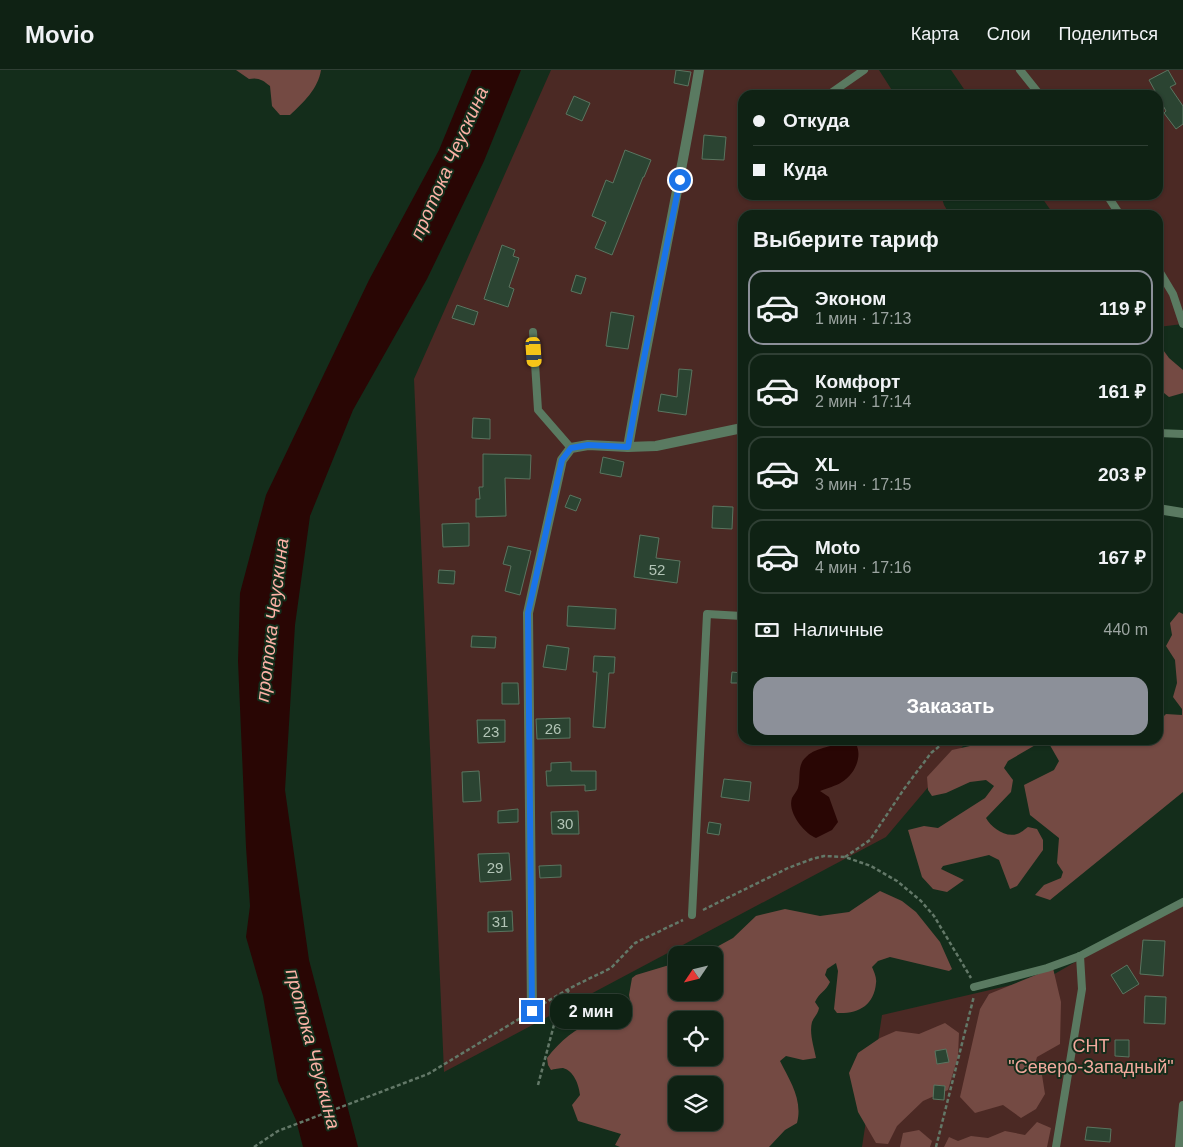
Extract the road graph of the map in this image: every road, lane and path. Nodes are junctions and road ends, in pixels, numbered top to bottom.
1 (699, 70) edge
2 (864, 70) edge
3 (1020, 70) edge
4 (836, 90) edge
5 (1036, 90) edge
6 (1163, 277) edge
7 (1183, 324) edge
8 (533, 332) dead end
9 (738, 429) edge
10 (1163, 433) edge
11 (1183, 434) edge
12 (628, 447) junction
13 (571, 448) junction
14 (1163, 511) edge
15 (1183, 513) edge
16 (738, 616) edge
17 (941, 745) edge
18 (844, 857) junction
19 (1183, 902) edge
20 (692, 915) junction
21 (1080, 956) junction
22 (974, 987) junction
23 (570, 988) junction
24 (532, 1011) junction
25 (538, 1085) dead end
26 (1183, 1105) edge
27 (254, 1147) edge
28 (936, 1147) edge
29 (1056, 1147) edge
30 (1179, 1147) edge

1 - 12 street
2 - 4 lane
3 - 5 lane
6 - 7 lane
8 - 13 lane
9 - 12 street
10 - 11 lane
12 - 13 street
13 - 24 street
14 - 15 street
16 - 20 lane
17 - 18 path
18 - 20 path
18 - 22 path
19 - 21 lane
20 - 23 path
21 - 22 lane
21 - 29 lane
22 - 28 path
23 - 24 path
23 - 25 path
24 - 27 path
26 - 30 lane

